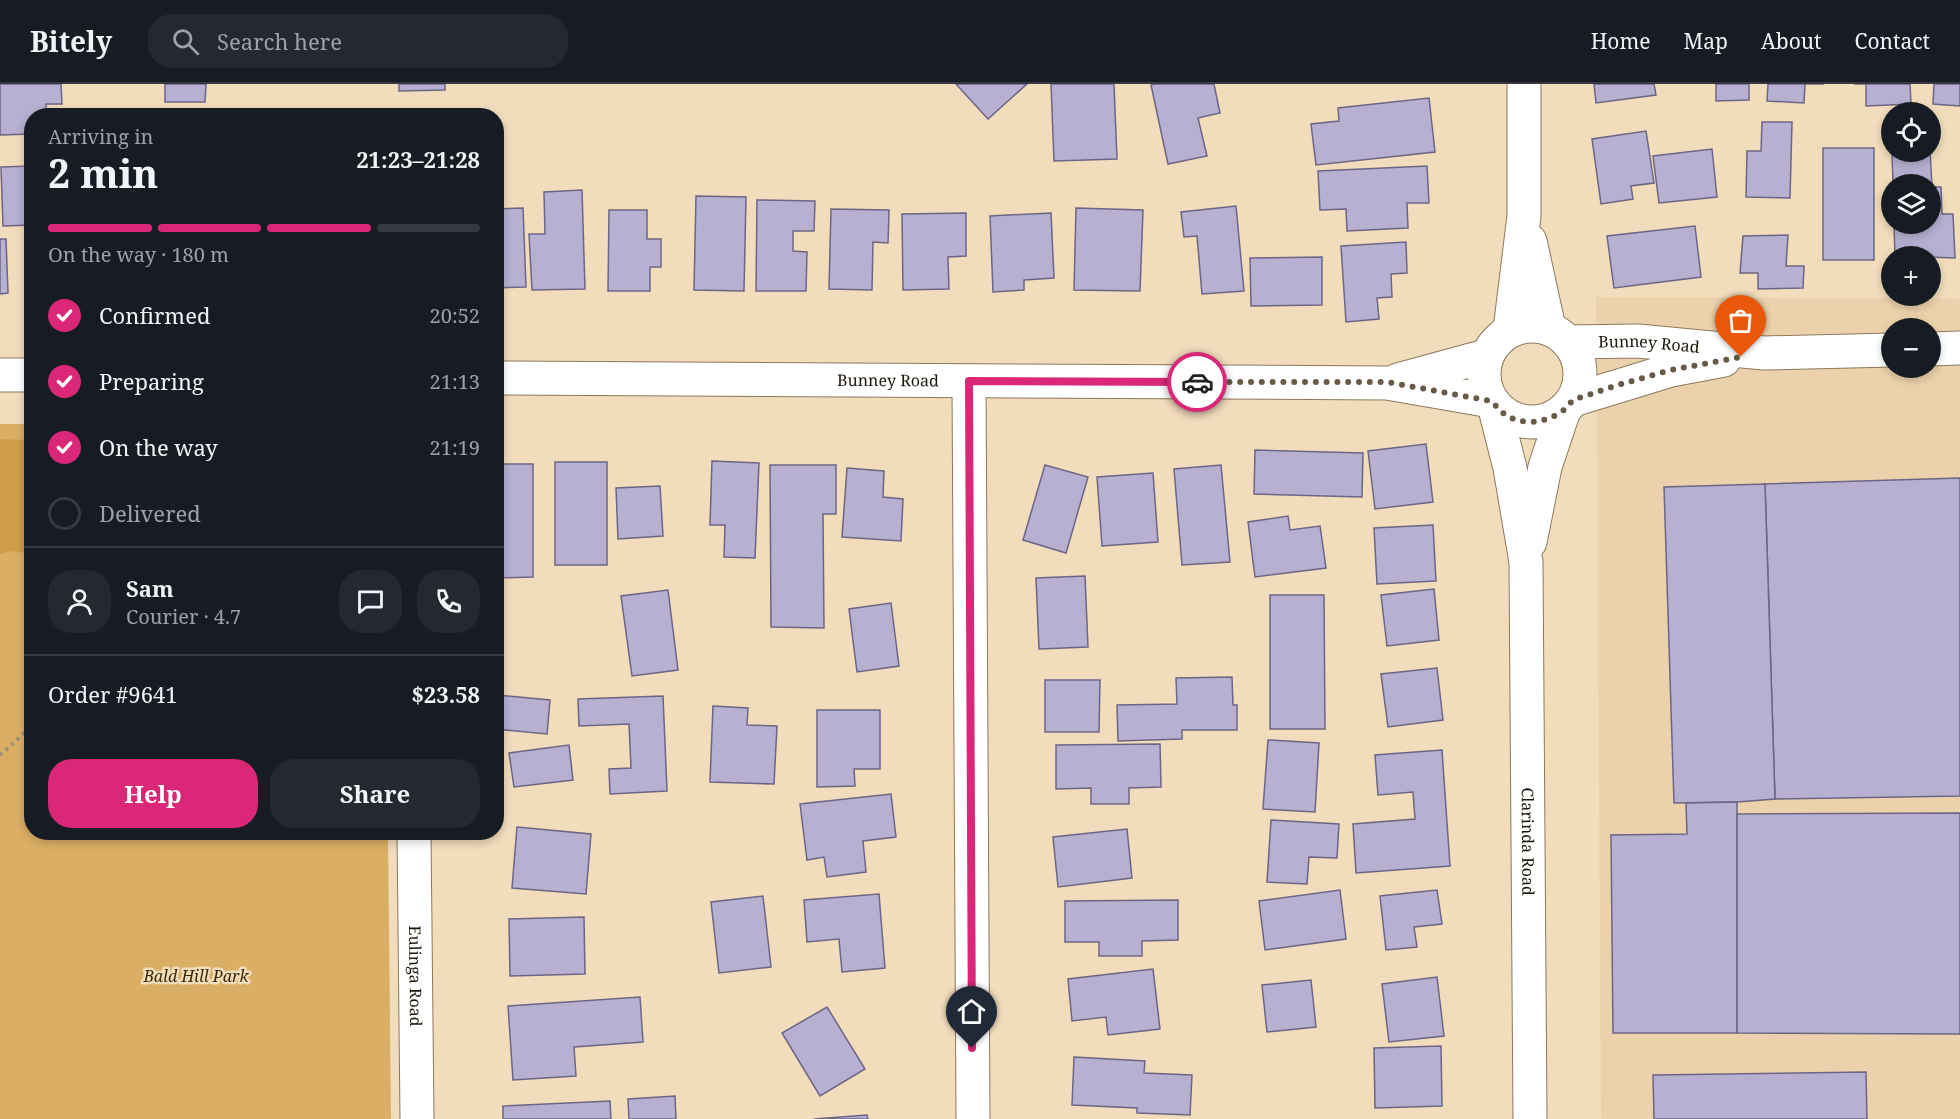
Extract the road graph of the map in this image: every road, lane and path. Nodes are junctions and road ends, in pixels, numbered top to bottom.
1 (1524, 84) edge
2 (1524, 216) junction
3 (1510, 330) junction
4 (1559, 335) junction
5 (1960, 348) edge
6 (1941, 349) edge
7 (1881, 350) edge
8 (1764, 353) junction
9 (1486, 356) junction
10 (0, 375) edge
11 (24, 375) edge
12 (504, 378) edge
13 (969, 381) junction
14 (1387, 382) junction
15 (1493, 403) junction
16 (1568, 405) junction
17 (1526, 562) junction
18 (24, 733) edge
19 (0, 755) edge
20 (414, 840) edge
21 (417, 1119) edge
22 (973, 1119) edge
23 (1530, 1119) edge

1 - 2 street
2 - 3 street
2 - 4 street
3 - 4 street
3 - 9 street
4 - 8 street, Bunney Road
4 - 16 street
5 - 6 street
7 - 8 street, Bunney Road
8 - 16 street, Bunney Road
9 - 14 street, Bunney Road
9 - 15 street
10 - 11 street
12 - 13 street, Bunney Road
13 - 14 street, Bunney Road
13 - 22 street
14 - 15 street, Bunney Road
15 - 16 street
15 - 17 street, Clarinda Road
16 - 17 street, Clarinda Road
17 - 23 street, Clarinda Road
18 - 19 path
20 - 21 street, Eulinga Road

